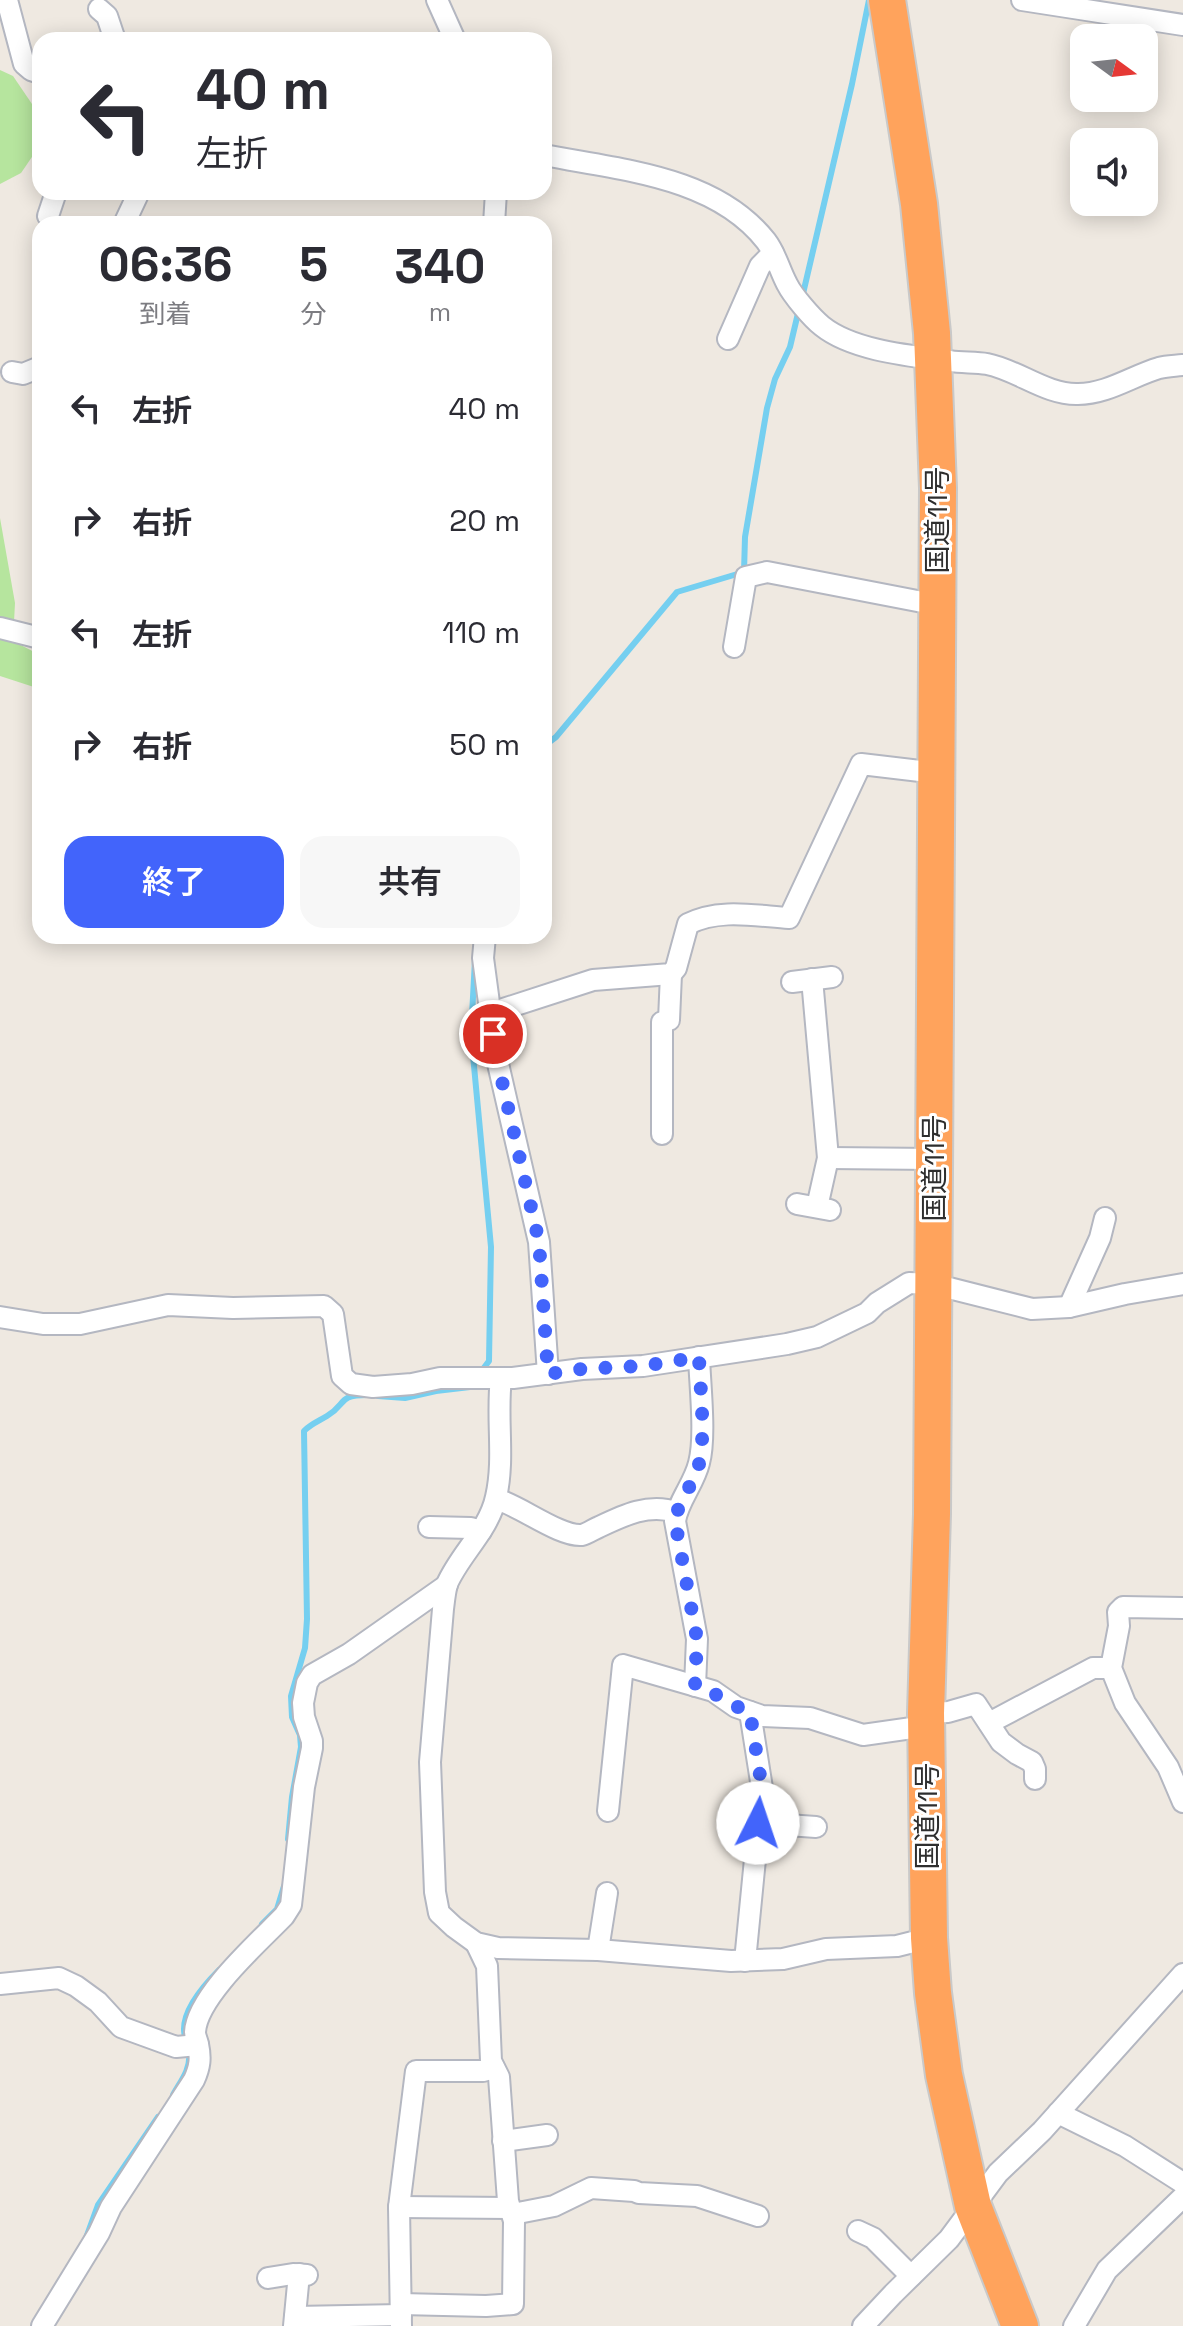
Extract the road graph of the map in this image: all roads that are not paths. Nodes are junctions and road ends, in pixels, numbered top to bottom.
1 (6, 0) edge
2 (437, 0) edge
3 (887, 0) edge
4 (1022, 0) edge
5 (99, 9) dead end
6 (1183, 25) edge
7 (112, 32) edge
8 (451, 32) edge
9 (32, 70) edge
10 (552, 157) edge
11 (53, 200) edge
12 (48, 216) dead end
13 (773, 253) junction
14 (728, 339) dead end
15 (933, 358) junction
16 (1183, 365) edge
17 (32, 371) edge
18 (12, 372) dead end
19 (938, 605) junction
20 (0, 628) edge
21 (32, 636) edge
22 (734, 647) dead end
23 (937, 773) junction
24 (484, 944) edge
25 (671, 974) junction
26 (812, 979) dead end
27 (491, 1013) junction
28 (662, 1134) dead end
29 (828, 1158) junction
30 (934, 1159) junction
31 (815, 1207) dead end
32 (1105, 1218) dead end
33 (933, 1284) junction
34 (1183, 1284) edge
35 (1069, 1307) junction
36 (0, 1317) edge
37 (699, 1357) junction
38 (548, 1374) junction
39 (501, 1378) junction
40 (496, 1499) junction
41 (676, 1512) junction
42 (429, 1527) dead end
43 (481, 1531) junction
44 (447, 1585) junction
45 (1183, 1608) edge
46 (1111, 1668) junction
47 (695, 1686) junction
48 (750, 1712) junction
49 (926, 1720) junction
50 (989, 1723) junction
51 (1035, 1779) dead end
52 (1183, 1802) edge
53 (608, 1811) dead end
54 (758, 1823) junction
55 (816, 1827) dead end
56 (607, 1893) dead end
57 (929, 1938) junction
58 (476, 1943) junction
59 (598, 1950) junction
60 (745, 1961) junction
61 (1183, 1974) edge
62 (0, 1984) edge
63 (198, 2045) junction
64 (494, 2068) junction
65 (1058, 2113) junction
66 (547, 2135) dead end
67 (503, 2141) junction
68 (1183, 2183) edge
69 (1183, 2197) edge
70 (973, 2206) junction
71 (399, 2207) junction
72 (511, 2211) junction
73 (758, 2216) dead end
74 (858, 2231) dead end
75 (911, 2276) junction
76 (268, 2278) dead end
77 (401, 2315) edge
78 (484, 2316) edge
79 (294, 2322) edge
80 (42, 2326) edge
81 (863, 2326) edge
82 (1020, 2326) edge
83 (1074, 2326) edge

1 - 9 street
2 - 8 street
3 - 15 highway, 国道11号
4 - 6 street
5 - 7 street
10 - 13 street
11 - 12 street
13 - 14 street
13 - 15 street
15 - 16 street
15 - 19 highway, 国道11号
17 - 18 street
19 - 22 street
19 - 23 highway, 国道11号
20 - 21 street
23 - 25 street
23 - 30 highway, 国道11号
24 - 27 street
25 - 27 street
25 - 28 street
26 - 29 street
27 - 38 street
29 - 30 street
29 - 31 street
30 - 33 highway, 国道11号
32 - 35 street
33 - 35 street
33 - 37 street
33 - 49 highway, 国道11号
34 - 35 street
36 - 39 street
37 - 38 street
37 - 41 street
38 - 39 street
39 - 40 street
40 - 41 street
40 - 43 street
41 - 47 street
42 - 43 street
43 - 44 street
44 - 58 street
44 - 63 street
45 - 46 street
46 - 50 street
46 - 52 street
47 - 48 street
47 - 53 street
48 - 49 street
48 - 54 street
49 - 50 street
49 - 57 highway, 国道11号
50 - 51 street
54 - 55 street
54 - 60 street
56 - 59 street
57 - 60 street
57 - 70 highway, 国道11号
58 - 59 street
58 - 64 street
59 - 60 street
61 - 65 street
62 - 63 street
63 - 80 street
64 - 67 street
64 - 71 street
65 - 68 street
65 - 70 street
66 - 67 street
67 - 72 street
69 - 83 street
70 - 75 street
70 - 82 highway, 国道11号
71 - 72 street
71 - 77 street
72 - 73 street
72 - 78 street
74 - 75 street
75 - 81 street
76 - 79 street
77 - 78 street
77 - 79 street

